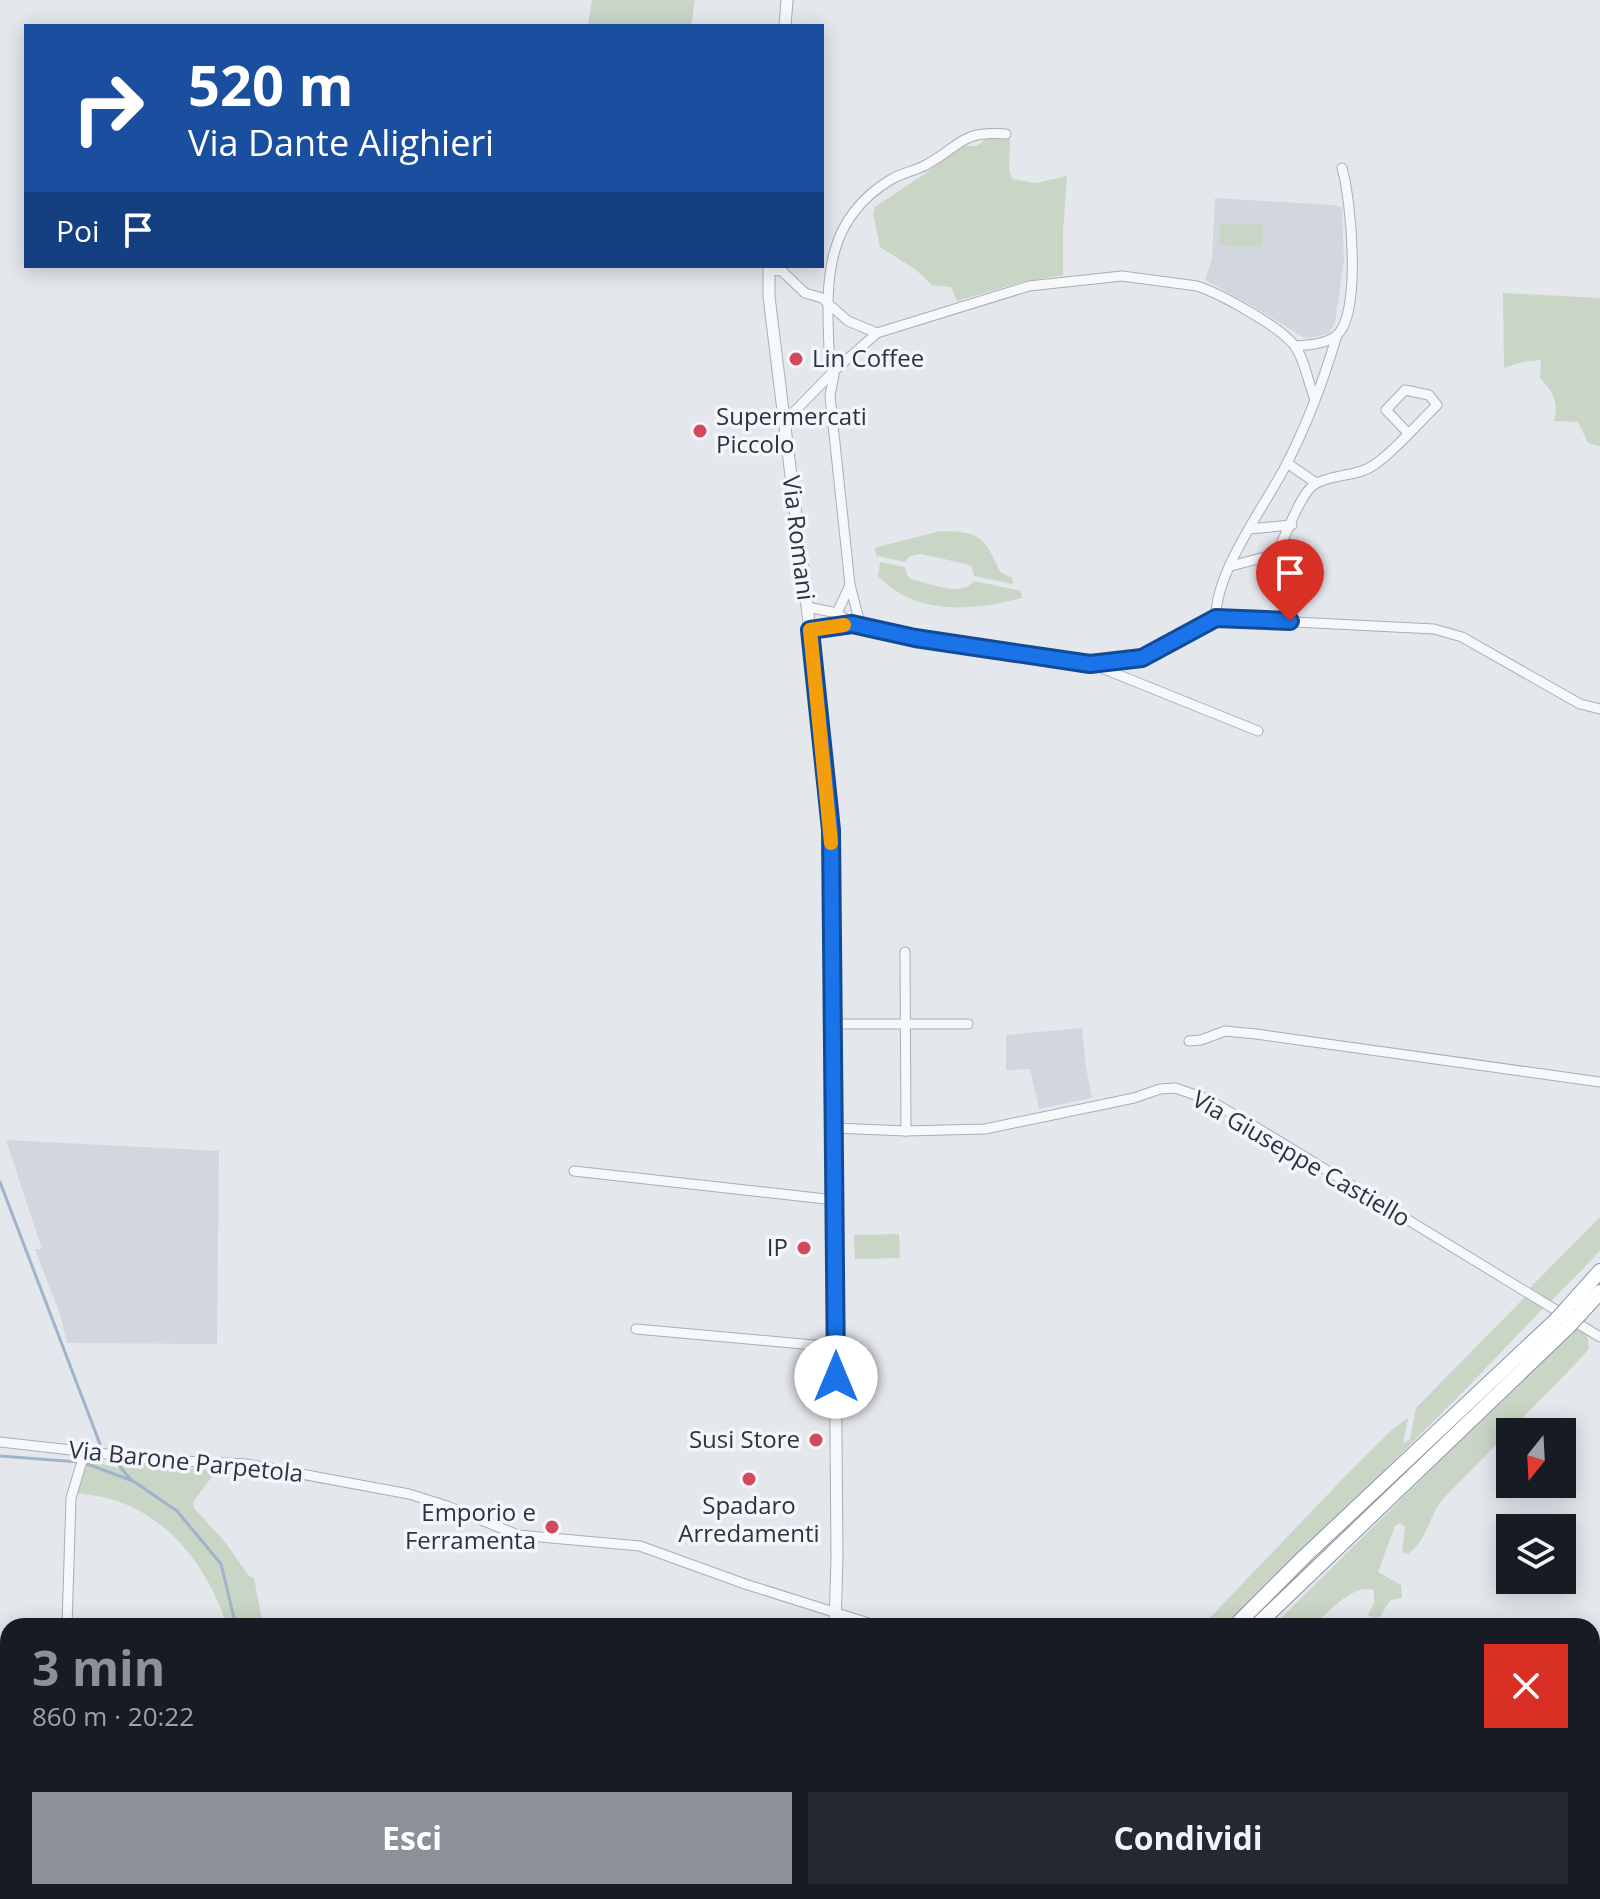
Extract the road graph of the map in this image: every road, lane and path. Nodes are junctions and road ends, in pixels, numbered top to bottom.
1 (787, 0) edge
2 (785, 24) edge
3 (1006, 134) dead end
4 (1342, 168) dead end
5 (769, 268) edge
6 (829, 303) junction
7 (877, 333) junction
8 (1337, 335) junction
9 (1295, 346) junction
10 (834, 371) junction
11 (1314, 397) junction
12 (784, 417) junction
13 (1408, 433) junction
14 (1287, 463) junction
15 (1316, 483) junction
16 (1292, 525) junction
17 (1249, 529) junction
18 (1231, 566) junction
19 (850, 585) junction
20 (807, 607) junction
21 (837, 613) junction
22 (1216, 618) junction
23 (857, 626) junction
24 (810, 630) junction
25 (1090, 664) junction
26 (1600, 709) edge
27 (1258, 731) dead end
28 (905, 952) dead end
29 (834, 1024) junction
30 (968, 1024) dead end
31 (904, 1025) junction
32 (1189, 1041) dead end
33 (1600, 1082) edge
34 (834, 1128) junction
35 (906, 1131) junction
36 (574, 1171) dead end
37 (835, 1200) junction
38 (1600, 1271) edge
39 (1600, 1292) edge
40 (1574, 1310) junction
41 (1562, 1323) junction
42 (636, 1329) dead end
43 (1600, 1337) edge
44 (836, 1347) junction
45 (0, 1442) edge
46 (85, 1451) junction
47 (836, 1611) junction
48 (67, 1618) edge
49 (836, 1618) edge
50 (856, 1618) edge
51 (1243, 1618) edge
52 (1264, 1618) edge

1 - 2 street
3 - 6 street
4 - 8 street
5 - 6 street
5 - 12 street, Via Romani
6 - 7 street
6 - 10 street
7 - 9 street
7 - 10 street
8 - 9 street
8 - 11 street
9 - 11 street
10 - 12 street
10 - 19 street
11 - 14 street
12 - 20 street, Via Romani
13 - 13 street
13 - 15 street
14 - 15 street
14 - 17 street
15 - 16 street
16 - 17 street
16 - 18 street
17 - 18 street
18 - 22 street
19 - 21 street
19 - 23 street
20 - 21 street
20 - 24 street, Via Romani
21 - 23 street
22 - 25 street
22 - 26 street
23 - 24 street
23 - 25 street
24 - 29 street, Via Romani
25 - 27 street
28 - 31 street
29 - 31 street
29 - 34 street, Via Romani
30 - 31 street
31 - 35 street
32 - 33 street
34 - 35 street, Via Giuseppe Castiello
34 - 37 street, Via Romani
35 - 43 street, Via Giuseppe Castiello
36 - 37 street
37 - 44 street, Via Romani
38 - 40 highway
39 - 40 highway
40 - 41 highway, bridge
41 - 51 highway
41 - 52 highway
42 - 44 street
44 - 47 street, Via Romani
45 - 46 street, Via Barone Parpetola
46 - 47 street, Via Barone Parpetola
46 - 48 street
47 - 49 street, Via Romani
47 - 50 street, Via Barone Parpetola

